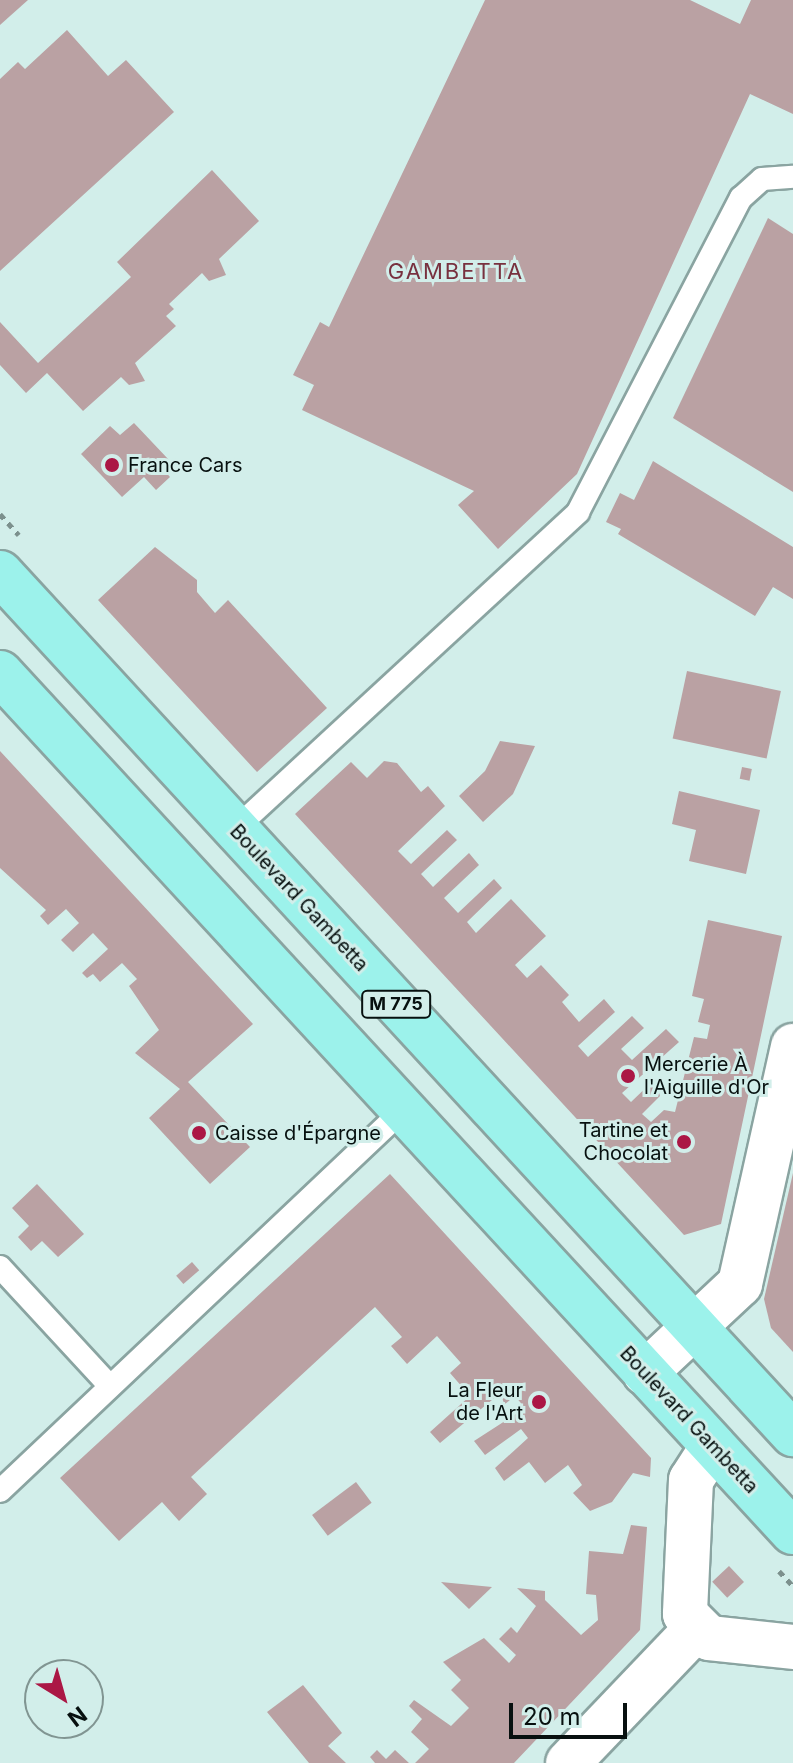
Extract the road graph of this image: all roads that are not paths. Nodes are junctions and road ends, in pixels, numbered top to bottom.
1 (793, 177) edge
2 (0, 573) edge
3 (0, 673) edge
4 (235, 829) junction
5 (793, 1046) edge
6 (403, 1110) junction
7 (0, 1267) edge
8 (696, 1328) junction
9 (645, 1373) junction
10 (107, 1383) junction
11 (793, 1434) edge
12 (713, 1446) junction
13 (0, 1491) edge
14 (793, 1532) edge
15 (695, 1630) junction
16 (793, 1647) edge
17 (568, 1763) edge

1 - 4 lane
2 - 4 main road, Boulevard Gambetta / M 775
3 - 6 main road, Boulevard Gambetta
4 - 8 main road, Boulevard Gambetta / M 775
5 - 8 street
6 - 9 main road, Boulevard Gambetta
6 - 10 lane
7 - 10 lane
8 - 9 street
8 - 11 main road, Boulevard Gambetta / M 775
9 - 12 main road, Boulevard Gambetta
10 - 13 lane
12 - 14 main road, Boulevard Gambetta
12 - 15 street
15 - 16 street
15 - 17 street

